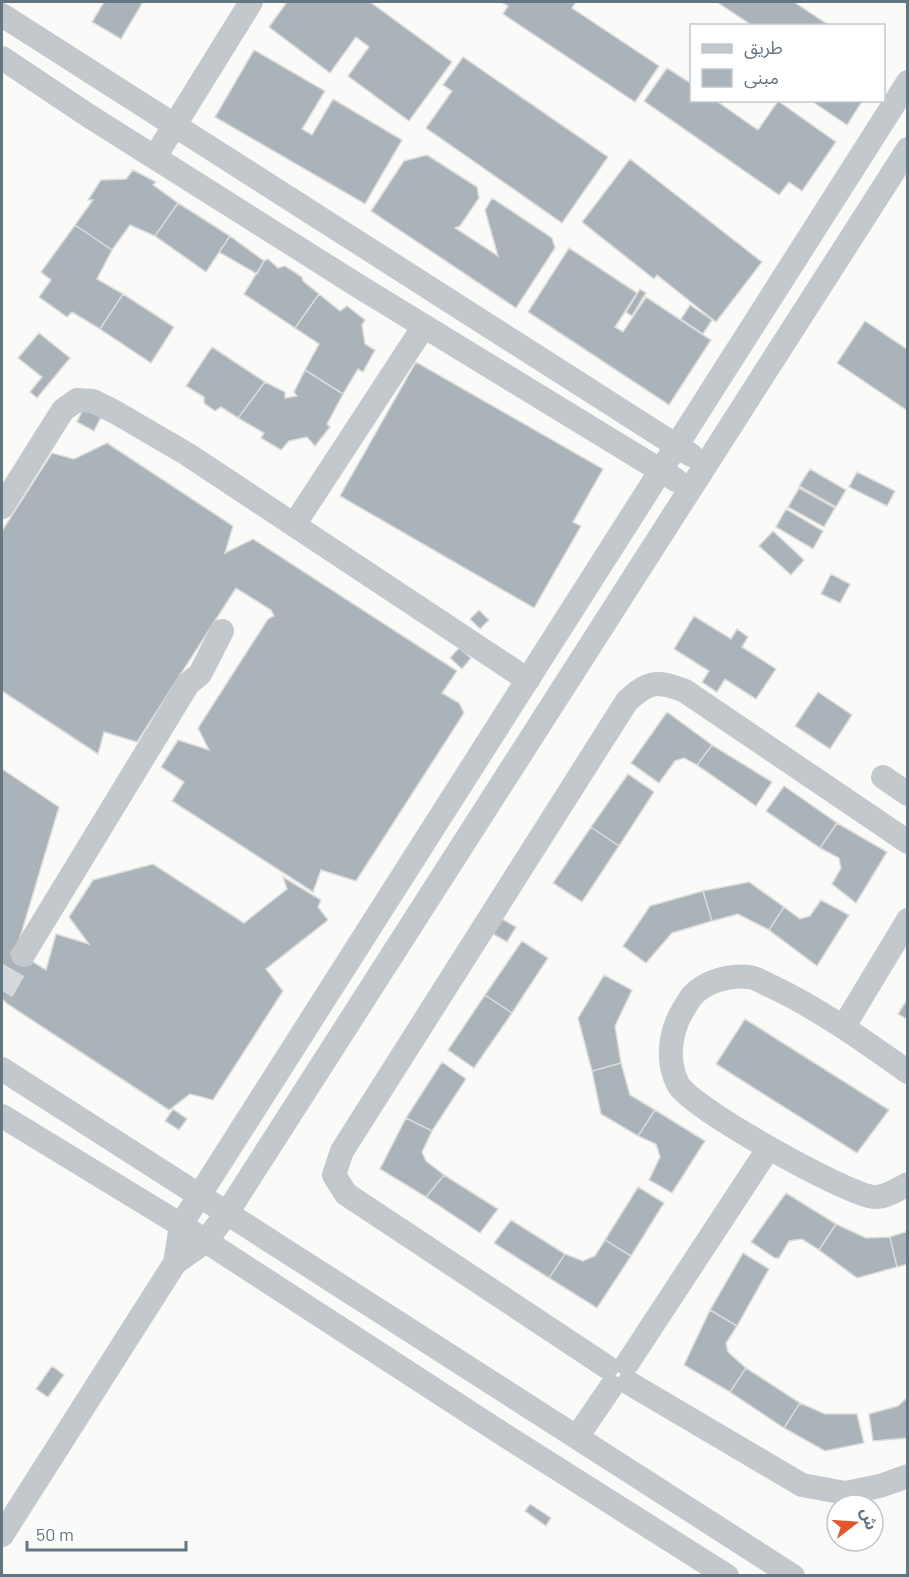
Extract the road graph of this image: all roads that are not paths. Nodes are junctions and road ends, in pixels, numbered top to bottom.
1 (251, 2) edge
2 (2, 15) edge
3 (2, 58) edge
4 (908, 82) edge
5 (174, 126) junction
6 (908, 149) edge
7 (155, 157) junction
8 (424, 326) junction
9 (677, 446) junction
10 (706, 465) junction
11 (662, 471) junction
12 (692, 489) junction
13 (2, 507) edge
14 (294, 525) junction
15 (222, 631) dead end
16 (528, 680) junction
17 (883, 777) dead end
18 (908, 794) edge
19 (908, 842) edge
20 (908, 920) edge
21 (23, 955) tunnel mouth
22 (844, 1026) junction
23 (2, 1069) edge
24 (908, 1072) edge
25 (2, 1116) edge
26 (768, 1149) junction
27 (908, 1184) edge
28 (199, 1196) junction
29 (227, 1213) junction
30 (181, 1225) junction
31 (206, 1241) junction
32 (175, 1263) junction
33 (618, 1375) junction
34 (577, 1437) junction
35 (908, 1476) edge
36 (2, 1535) edge
37 (726, 1575) edge
38 (793, 1575) edge

1 - 5 street
2 - 5 street
3 - 7 street
4 - 9 street
5 - 7 street
5 - 9 street
6 - 10 street
7 - 8 street
8 - 11 street
8 - 14 street
9 - 10 street
9 - 11 street
10 - 12 street
11 - 12 street
11 - 16 street
12 - 29 street
13 - 14 street
14 - 16 street
15 - 21 street
16 - 28 street
17 - 18 street
19 - 33 street
20 - 22 street
22 - 24 street
22 - 26 street
23 - 28 street
25 - 30 street
26 - 27 street
26 - 33 street
28 - 29 street
28 - 30 street
29 - 31 street
29 - 34 street
30 - 31 street
30 - 32 street
31 - 32 street
31 - 37 street
32 - 36 street
33 - 34 street
33 - 35 street
34 - 38 street

